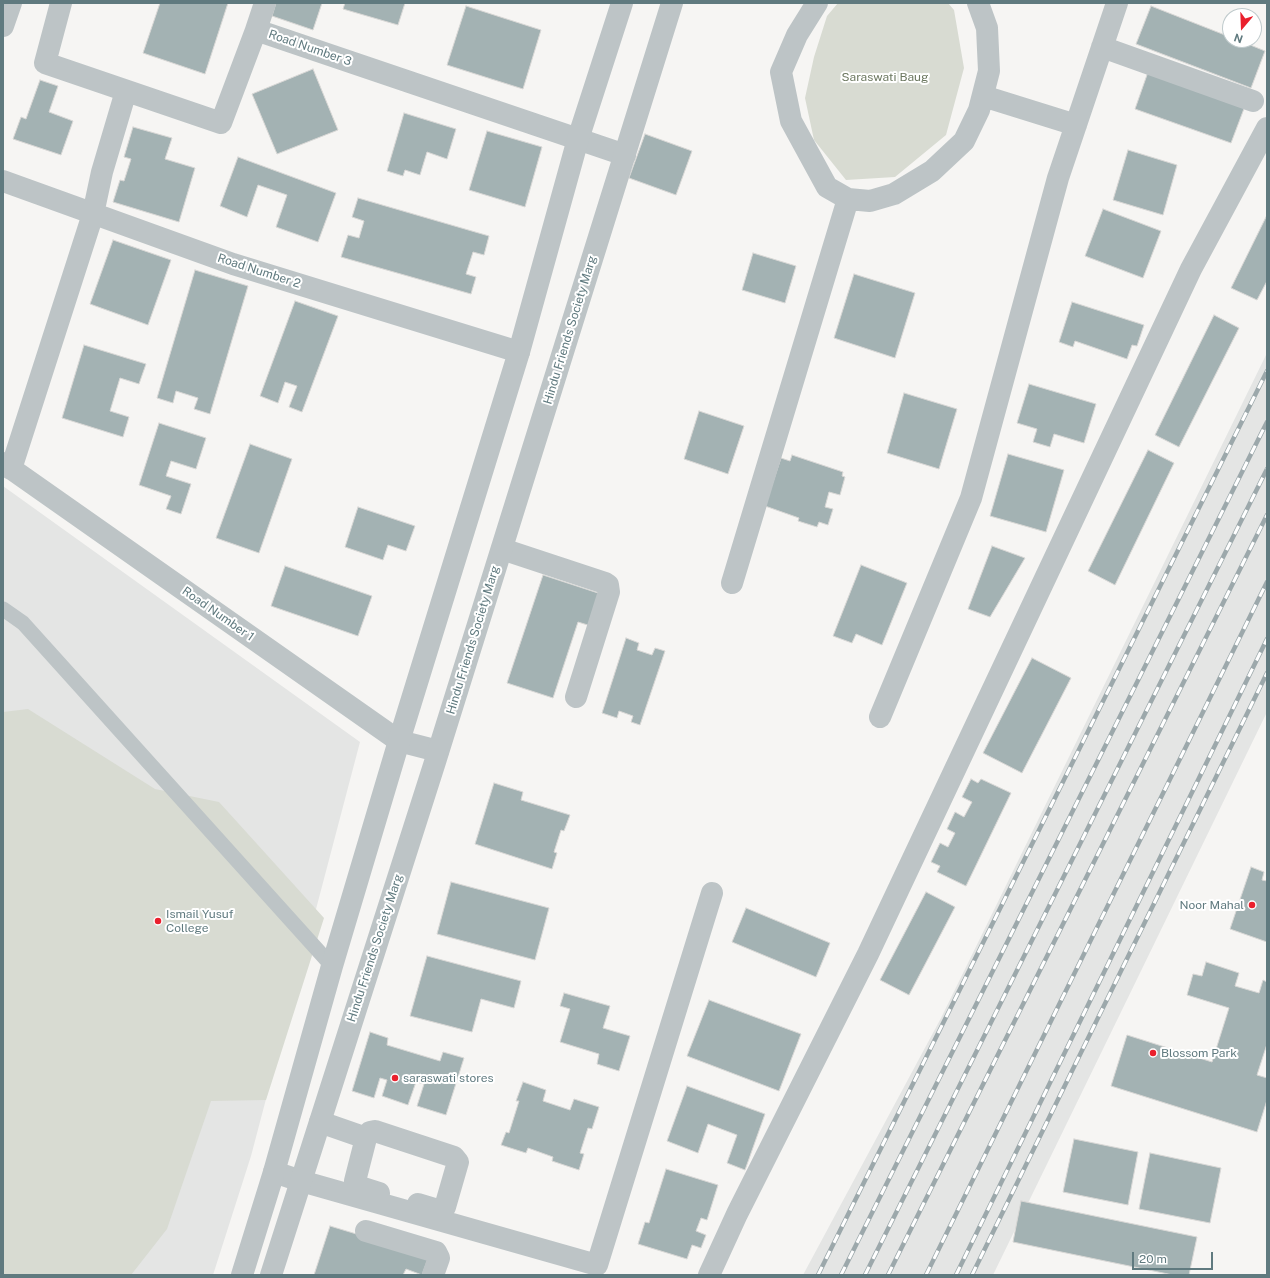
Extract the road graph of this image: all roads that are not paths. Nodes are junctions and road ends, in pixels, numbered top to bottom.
1 (11, 3) edge
2 (61, 3) edge
3 (265, 3) edge
4 (622, 3) edge
5 (672, 3) edge
6 (818, 3) edge
7 (978, 3) edge
8 (1117, 3) edge
9 (3, 26) edge
10 (256, 30) junction
11 (1102, 47) junction
12 (126, 90) junction
13 (983, 96) junction
14 (1252, 101) dead end
15 (1076, 126) junction
16 (1267, 128) edge
17 (578, 139) junction
18 (625, 155) junction
19 (3, 181) edge
20 (848, 199) junction
21 (93, 214) junction
22 (519, 352) junction
23 (7, 466) edge
24 (502, 549) junction
25 (732, 583) dead end
26 (3, 609) edge
27 (576, 697) dead end
28 (880, 717) dead end
29 (399, 742) junction
30 (438, 751) junction
31 (712, 893) dead end
32 (332, 966) junction
33 (320, 1122) junction
34 (366, 1138) junction
35 (274, 1172) junction
36 (300, 1181) junction
37 (386, 1205) junction
38 (437, 1220) junction
39 (428, 1249) junction
40 (242, 1275) edge
41 (272, 1275) edge
42 (433, 1275) edge
43 (709, 1275) edge

1 - 9 street
2 - 12 street, Road Number 3
3 - 10 street
4 - 17 street
5 - 18 street, Hindu Friends Society Marg
6 - 20 street
7 - 13 street
8 - 11 street
10 - 12 street, Road Number 3
10 - 17 street, Road Number 3
11 - 14 street
11 - 15 street
12 - 21 street
13 - 15 street
13 - 20 street
15 - 28 street
16 - 43 street
17 - 18 street, Road Number 3
17 - 22 street
18 - 24 street, Hindu Friends Society Marg
19 - 21 street, Road Number 2
20 - 25 street
21 - 22 street, Road Number 2
21 - 23 street
22 - 29 street
23 - 29 street, Road Number 1
24 - 27 street
24 - 30 street, Hindu Friends Society Marg
26 - 32 lane
29 - 30 street, Road Number 1
29 - 32 street
30 - 33 street, Hindu Friends Society Marg
31 - 38 street
32 - 35 street
33 - 34 street
33 - 36 street, Hindu Friends Society Marg
34 - 34 street
35 - 36 street
35 - 40 street
36 - 37 street
36 - 41 street, Hindu Friends Society Marg
37 - 38 street
37 - 39 street
38 - 39 street
39 - 42 street

